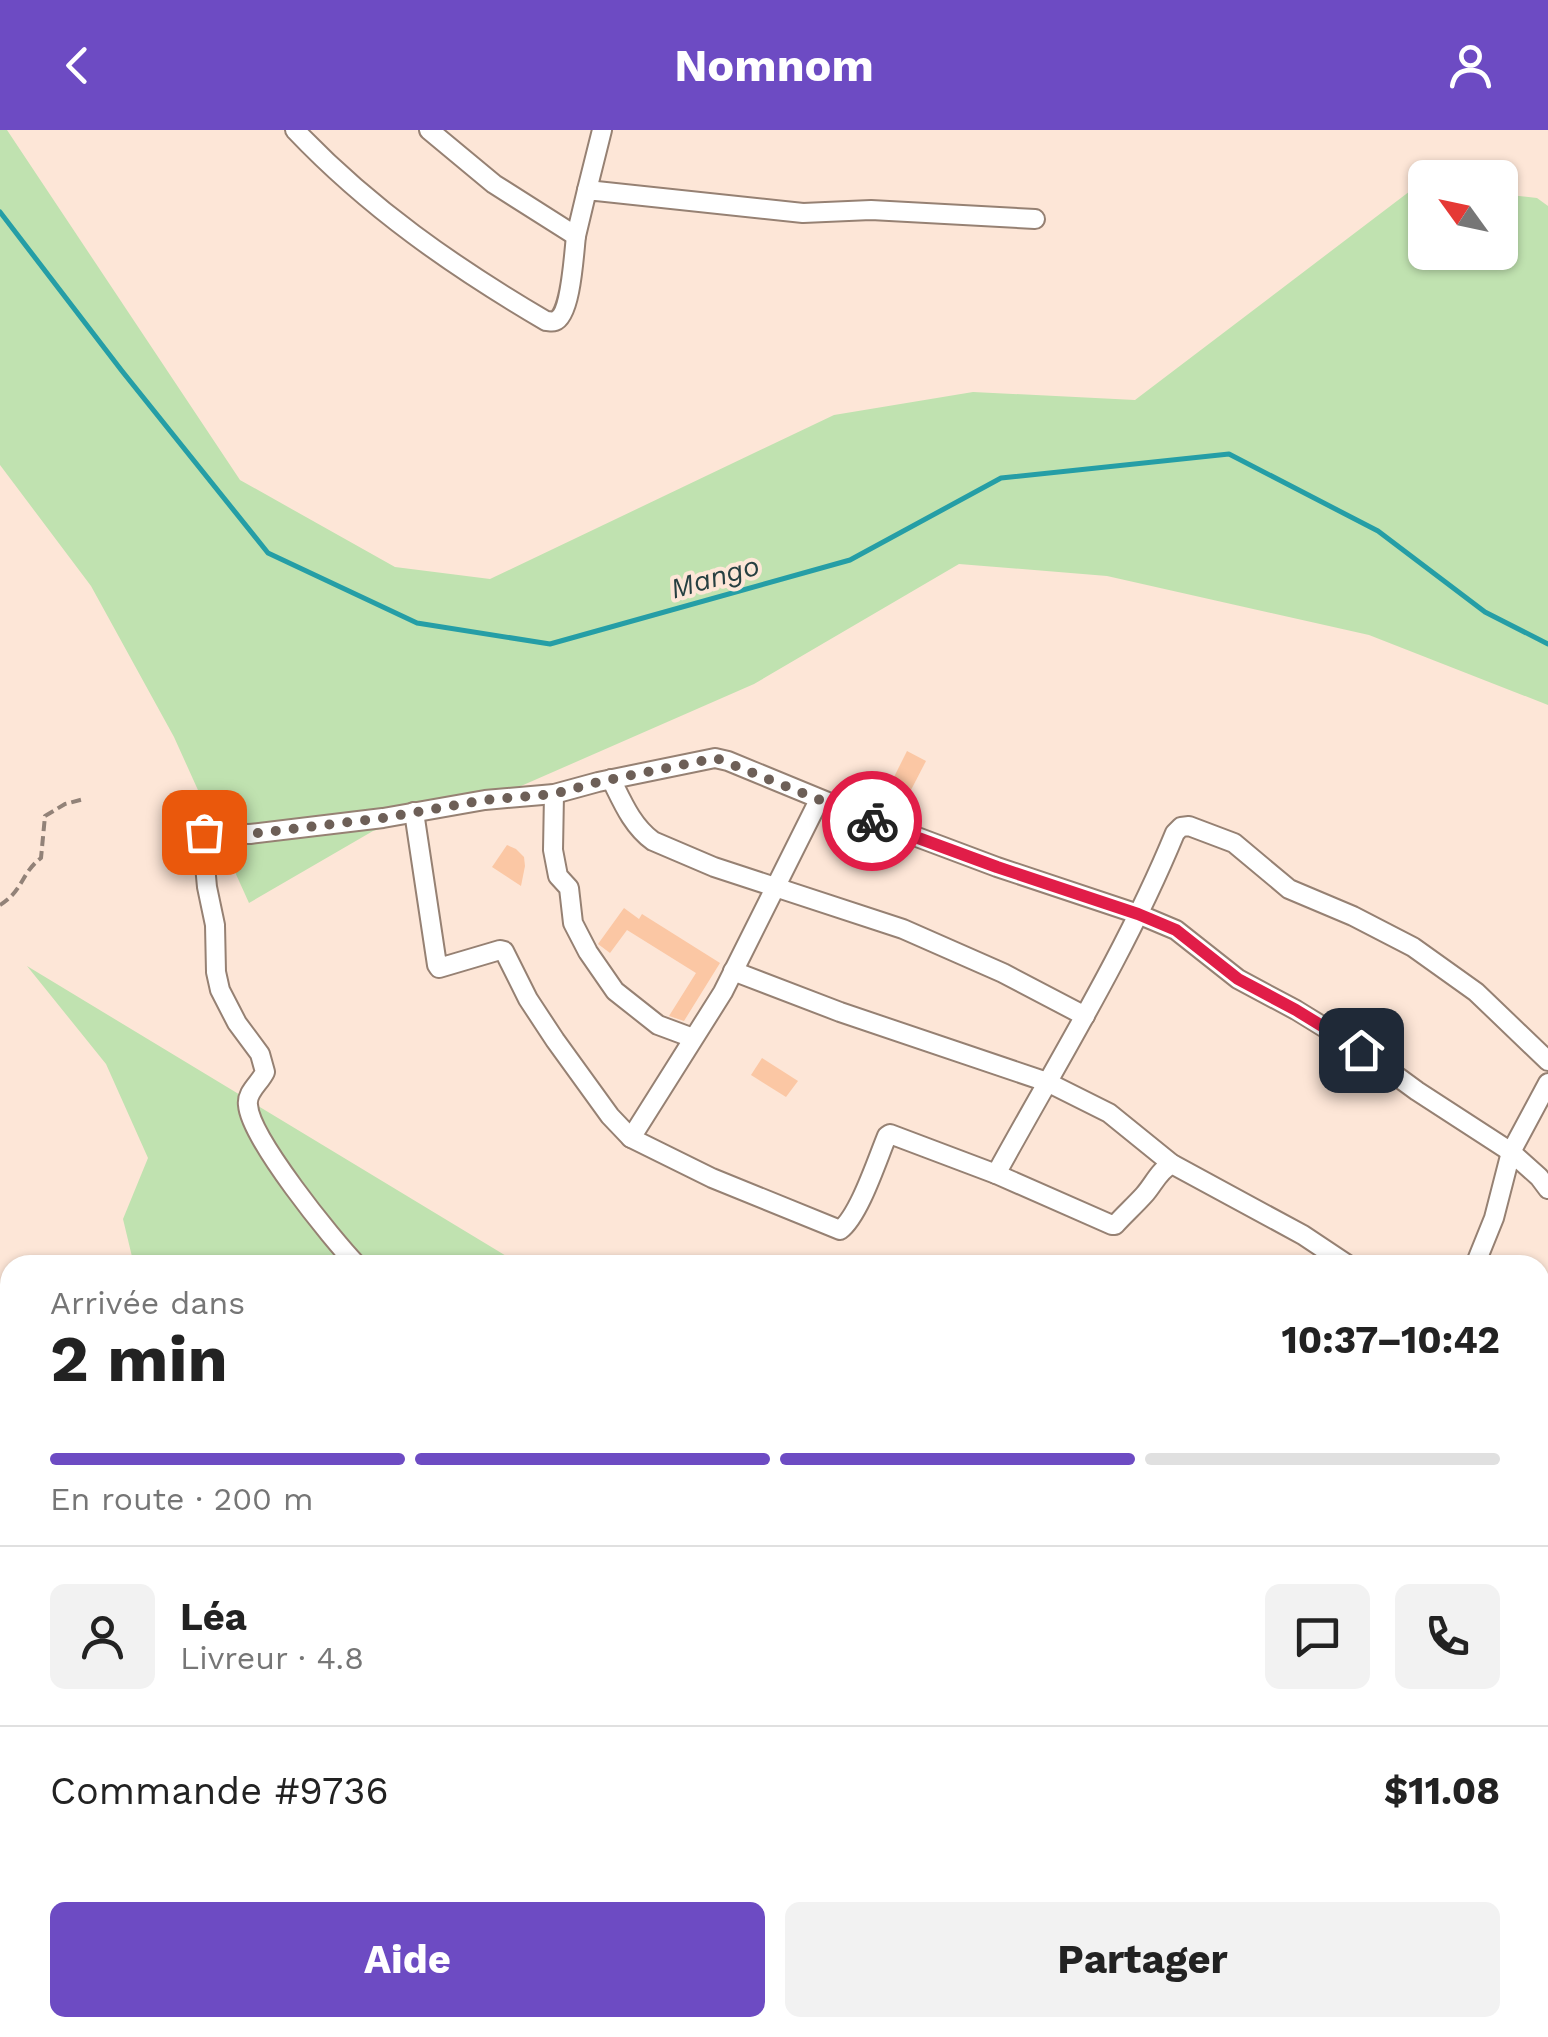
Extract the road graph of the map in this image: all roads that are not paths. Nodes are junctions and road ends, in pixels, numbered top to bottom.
1 (295, 130) edge
2 (429, 130) edge
3 (602, 130) edge
4 (587, 190) junction
5 (1035, 219) dead end
6 (576, 236) junction
7 (611, 779) junction
8 (554, 794) junction
9 (819, 800) junction
10 (414, 812) junction
11 (774, 887) junction
12 (1138, 914) junction
13 (733, 971) junction
14 (1085, 1016) junction
15 (693, 1038) junction
16 (1548, 1061) edge
17 (1047, 1082) junction
18 (1548, 1083) edge
19 (631, 1138) junction
20 (1511, 1152) junction
21 (1172, 1164) junction
22 (996, 1174) junction
23 (1548, 1189) edge
24 (349, 1255) edge
25 (1333, 1255) edge
26 (1479, 1255) edge

1 - 6 street
2 - 6 street
3 - 4 street
4 - 5 street
4 - 6 street
7 - 8 street
7 - 9 street
7 - 11 street
8 - 10 street
8 - 15 street
9 - 11 street
9 - 12 street
10 - 19 street
10 - 24 street
11 - 13 street
11 - 14 street
12 - 14 street
12 - 16 street
12 - 20 street
13 - 15 street
13 - 17 street
14 - 17 street
15 - 19 street
17 - 21 street
17 - 22 street
18 - 20 street
19 - 22 street
20 - 23 street
20 - 26 street
21 - 22 street
21 - 25 street

